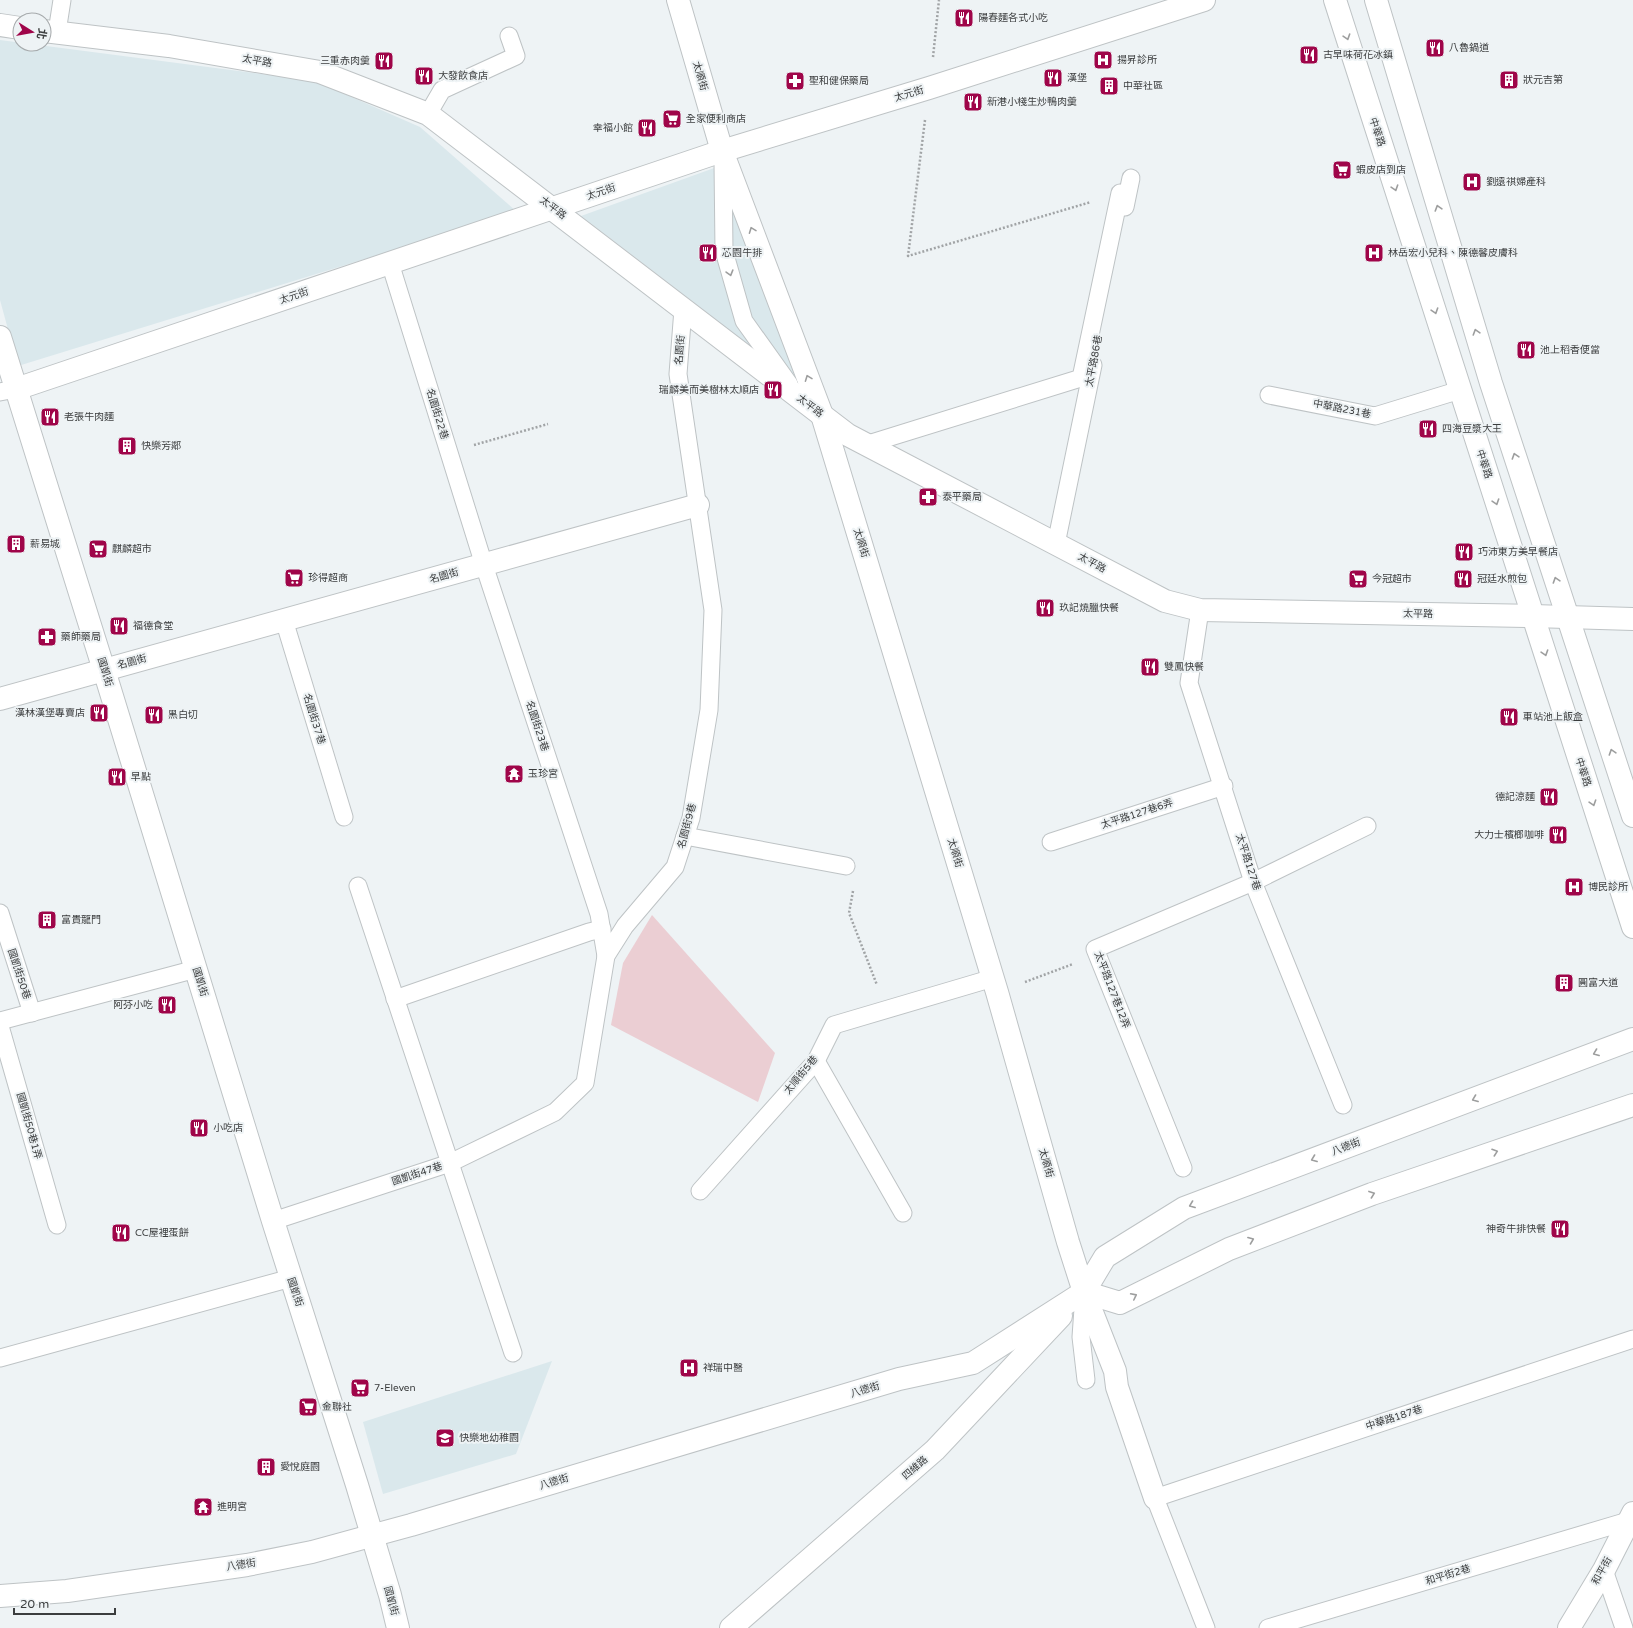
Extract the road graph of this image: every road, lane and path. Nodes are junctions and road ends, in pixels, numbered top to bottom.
1 (62, 0) edge
2 (678, 0) edge
3 (939, 0) edge
4 (1204, 0) edge
5 (1335, 0) edge
6 (1376, 0) edge
7 (0, 25) edge
8 (12, 27) edge
9 (52, 27) edge
10 (52, 32) edge
11 (509, 36) dead end
12 (929, 88) junction
13 (428, 114) junction
14 (722, 151) junction
15 (1130, 178) dead end
16 (1120, 193) joint
17 (553, 208) junction
18 (390, 263) junction
19 (683, 309) junction
20 (0, 337) edge
21 (8, 390) edge
22 (1460, 390) junction
23 (1269, 395) dead end
24 (797, 396) junction
25 (822, 415) junction
26 (548, 424) dead end
27 (868, 444) junction
28 (449, 452) junction
29 (698, 505) junction
30 (1056, 544) junction
31 (484, 565) junction
32 (1200, 610) junction
33 (1533, 616) junction
34 (1568, 617) junction
35 (1633, 619) edge
36 (284, 620) junction
37 (104, 670) junction
38 (0, 699) edge
39 (1224, 786) junction
40 (1633, 816) edge
41 (344, 817) dead end
42 (1367, 826) dead end
43 (686, 836) junction
44 (1051, 842) dead end
45 (846, 866) joint
46 (1253, 882) junction
47 (358, 886) dead end
48 (0, 913) edge
49 (1633, 927) edge
50 (602, 929) junction
51 (606, 956) junction
52 (1098, 956) junction
53 (196, 969) junction
54 (995, 985) junction
55 (395, 999) junction
56 (887, 1009) junction
57 (32, 1013) junction
58 (0, 1021) edge
59 (0, 1026) edge
60 (1633, 1039) edge
61 (816, 1061) junction
62 (1633, 1105) edge
63 (1343, 1106) dead end
64 (556, 1112) joint
65 (450, 1163) junction
66 (1183, 1168) dead end
67 (700, 1191) dead end
68 (903, 1213) dead end
69 (273, 1221) junction
70 (58, 1225) dead end
71 (291, 1278) junction
72 (1084, 1292) junction
73 (1633, 1339) edge
74 (513, 1353) dead end
75 (0, 1358) edge
76 (1086, 1380) dead end
77 (1155, 1498) junction
78 (1630, 1517) edge
79 (371, 1536) junction
80 (1604, 1570) junction
81 (0, 1596) edge
82 (398, 1628) edge
83 (731, 1628) edge
84 (1206, 1628) edge
85 (1268, 1628) edge
86 (1569, 1628) edge
87 (1624, 1628) edge

1 - 9 lane
2 - 14 street, 太順街
3 - 12 path
4 - 12 street, 太元街
5 -> 22 street, 中華路
34 -> 6 street
7 - 8 street
10 - 13 street, 太平路
11 - 13 lane
12 - 14 street, 太元街
12 - 16 path
13 - 17 street, 太平路
14 - 17 street, 太元街
14 -> 24 lane
25 -> 14 street, 太順街
15 - 30 lane, 太平路86巷
16 - 27 lane, 太平路86巷
17 - 18 street, 太元街
17 - 19 street, 太平路
18 - 21 street, 太元街
18 - 28 lane, 名園街22巷
19 - 24 street, 太平路
19 - 29 lane, 名園街
20 - 21 street, 國凱街
21 - 37 street, 國凱街
22 - 23 lane, 中華路231巷
22 -> 33 street, 中華路
24 - 25 street, 太平路
25 - 27 street, 太平路
25 - 54 street, 太順街
26 - 28 path
27 - 30 street, 太平路
28 - 31 lane, 名園街22巷
29 - 31 street, 名園街
29 - 43 lane, 名園街9巷
30 - 32 street, 太平路
31 - 36 street, 名園街
31 - 50 lane, 名園街23巷
32 - 33 street, 太平路
32 - 39 lane, 太平路127巷
33 - 34 street, 太平路
33 -> 49 street, 中華路
34 - 35 street, 太平路
40 -> 34 street
36 - 37 street, 名園街
36 - 41 lane, 名園街37巷
37 - 38 street, 名園街
37 - 53 street, 國凱街
39 - 44 lane, 太平路127巷6弄
39 - 46 lane, 太平路127巷
42 - 46 lane
43 - 45 lane
43 - 51 lane, 名園街9巷
45 - 56 path
46 - 52 lane, 太平路127巷12弄
46 - 63 lane, 太平路127巷
47 - 55 lane
48 - 57 lane, 國凱街50巷
50 - 51 lane, 名園街23巷
50 - 55 lane
51 - 64 lane, 名園街9巷
52 - 54 path
52 - 66 lane, 太平路127巷12弄
53 - 57 lane
53 - 69 street, 國凱街
54 - 56 lane, 太順街5巷
54 - 72 street, 太順街
55 - 65 lane
56 - 61 lane, 太順街5巷
57 - 58 lane
59 - 70 lane, 國凱街50巷1弄
60 -> 72 street, 八德街
61 - 67 lane, 太順街5巷
61 - 68 lane
72 -> 62 street
64 - 65 lane, 國凱街47巷
65 - 69 lane, 國凱街47巷
65 - 74 lane
69 - 71 street, 國凱街
71 - 75 lane
71 - 79 street, 國凱街
72 - 76 lane
72 - 77 street, 太順街
72 - 79 street, 八德街
72 - 83 street, 四維路
73 - 77 lane, 中華路187巷
77 - 84 lane
78 - 80 street, 和平街
78 - 85 lane, 和平街2巷
79 - 81 street, 八德街
79 - 82 street, 國凱街
80 - 86 street, 和平街
80 - 87 lane

